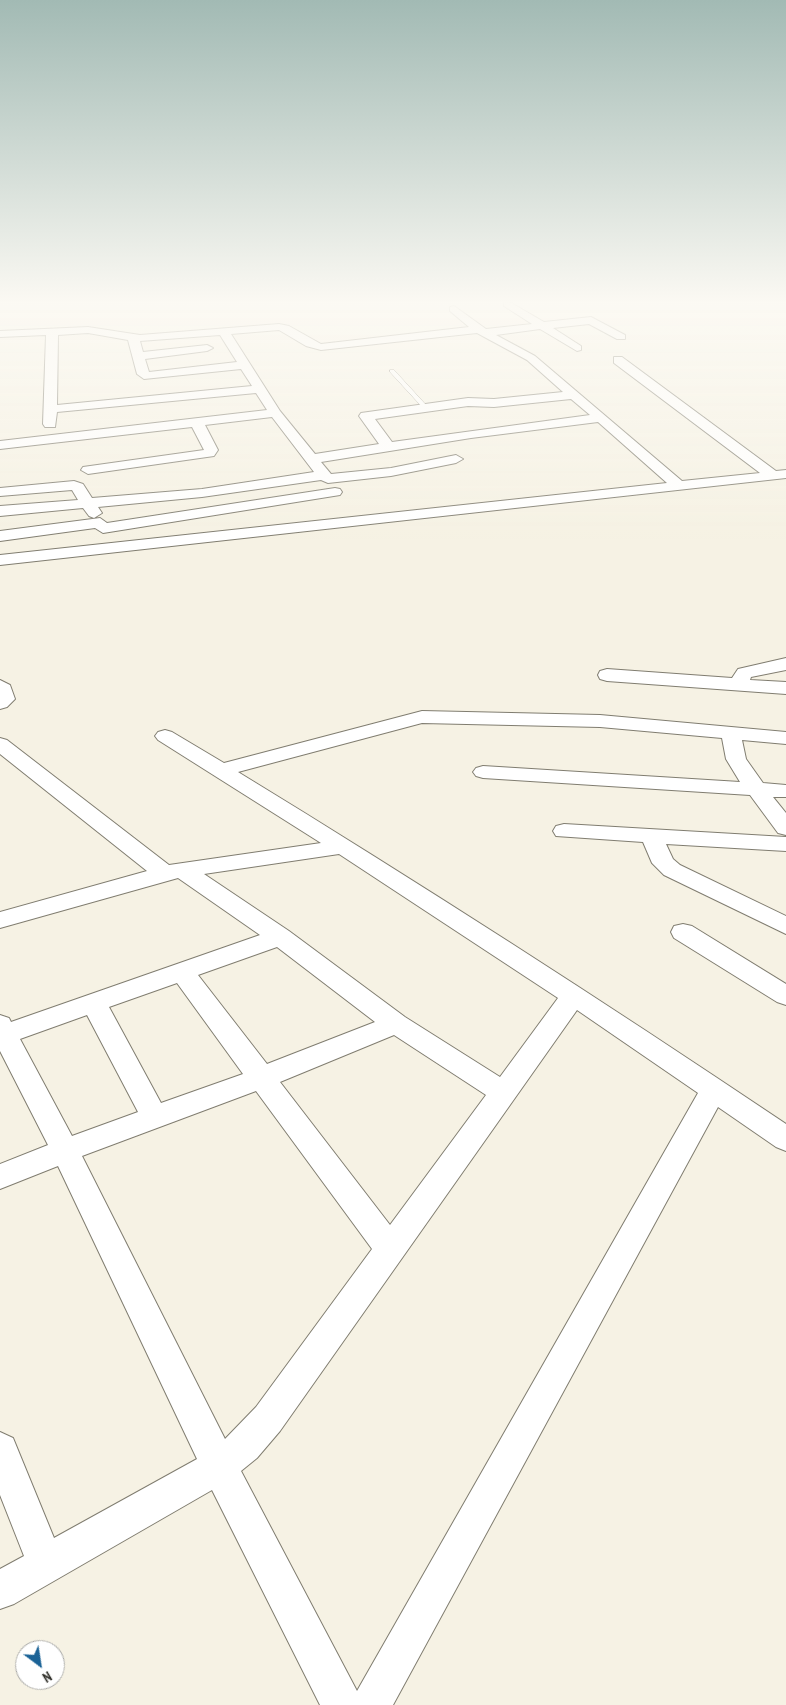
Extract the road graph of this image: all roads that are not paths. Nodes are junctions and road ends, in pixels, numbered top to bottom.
1 (52, 380) edge
2 (252, 380) edge
3 (400, 380) edge
4 (557, 380) edge
5 (645, 380) edge
6 (258, 389) junction
7 (574, 394) junction
8 (426, 407) junction
9 (52, 409) junction
10 (275, 413) junction
11 (601, 418) junction
12 (197, 424) junction
13 (48, 440) junction
14 (0, 446) edge
15 (388, 447) junction
16 (312, 459) junction
17 (456, 459) dead end
18 (88, 470) dead end
19 (779, 475) edge
20 (326, 477) junction
21 (678, 485) junction
22 (0, 492) edge
23 (336, 492) junction
24 (87, 501) junction
25 (0, 511) edge
26 (355, 520) junction
27 (101, 526) junction
28 (0, 536) edge
29 (113, 547) junction
30 (0, 560) edge
31 (786, 664) edge
32 (606, 675) dead end
33 (737, 684) junction
34 (0, 686) edge
35 (786, 688) edge
36 (0, 703) edge
37 (731, 735) junction
38 (166, 736) dead end
39 (786, 738) edge
40 (0, 744) edge
41 (222, 770) junction
42 (483, 772) dead end
43 (755, 789) junction
44 (786, 791) edge
45 (786, 828) edge
46 (564, 831) dead end
47 (651, 836) junction
48 (786, 844) edge
49 (345, 846) junction
50 (173, 871) junction
51 (0, 920) edge
52 (786, 926) edge
53 (683, 932) dead end
54 (280, 937) junction
55 (182, 972) junction
56 (574, 995) junction
57 (786, 996) edge
58 (94, 1002) junction
59 (396, 1024) junction
60 (5, 1041) edge
61 (261, 1078) junction
62 (714, 1089) junction
63 (504, 1093) junction
64 (155, 1118) junction
65 (786, 1139) edge
66 (65, 1150) junction
67 (0, 1177) edge
68 (391, 1250) junction
69 (0, 1450) edge
70 (219, 1466) junction
71 (46, 1564) junction
72 (0, 1590) edge
73 (342, 1705) edge
74 (371, 1705) edge

1 - 9 street
2 - 6 street
3 - 8 lane
4 - 7 street
5 - 19 street
6 - 9 street
6 - 10 street
7 - 8 street
7 - 11 street
8 - 15 street
9 - 13 street
10 - 12 street
10 - 16 street
11 - 15 street
11 - 21 street
12 - 13 street
12 - 18 street
13 - 14 street
15 - 16 street
16 - 20 street
17 - 20 street
19 - 21 street
20 - 23 street
20 - 24 street
21 - 26 street
22 - 24 street
23 - 26 street
23 - 27 street
24 - 25 street
24 - 27 street
26 - 29 street
27 - 28 street
27 - 29 street
29 - 30 street
31 - 33 street
32 - 33 street
33 - 35 street
34 - 36 street
37 - 39 street
37 - 41 street
37 - 43 street
38 - 41 street
40 - 50 street
41 - 49 street
42 - 43 street
43 - 44 street
43 - 45 street
46 - 47 street
47 - 48 street
47 - 52 street
49 - 50 street
49 - 56 street
50 - 51 street
50 - 54 street
53 - 57 street
54 - 55 street
54 - 59 street
55 - 58 street
55 - 61 street
56 - 62 street
56 - 63 street
58 - 60 street
58 - 64 street
59 - 61 street
59 - 63 street
60 - 66 street
61 - 64 street
61 - 68 street
62 - 65 street
62 - 74 street
63 - 68 street
64 - 66 street
66 - 67 street
66 - 70 street
68 - 70 street
69 - 71 street
70 - 71 street
70 - 73 street
71 - 72 street

